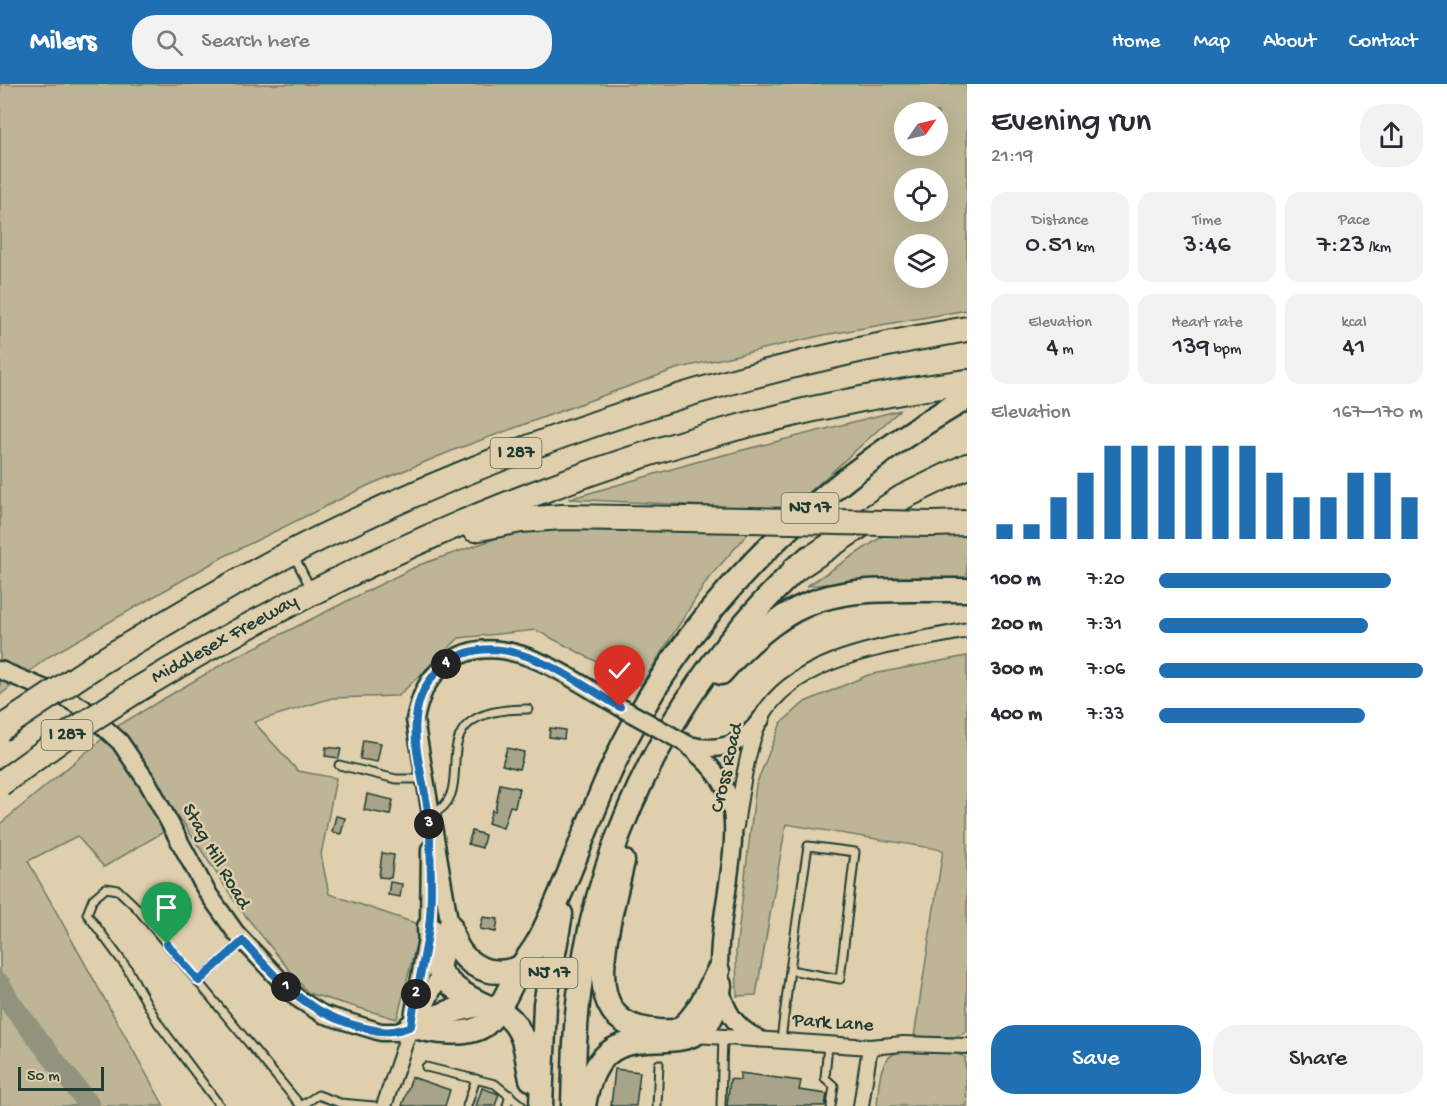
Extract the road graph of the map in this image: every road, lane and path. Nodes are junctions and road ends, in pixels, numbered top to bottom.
1 (967, 329) edge
2 (967, 382) edge
3 (967, 398) edge
4 (967, 454) edge
5 (967, 466) edge
6 (967, 523) edge
7 (292, 552) junction
8 (795, 569) junction
9 (967, 590) edge
10 (312, 591) junction
11 (967, 630) edge
12 (0, 670) edge
13 (528, 709) dead end
14 (761, 719) junction
15 (0, 729) edge
16 (685, 743) junction
17 (655, 757) junction
18 (339, 765) dead end
19 (423, 779) junction
20 (0, 784) edge
21 (638, 789) junction
22 (429, 815) junction
23 (734, 837) junction
24 (581, 844) junction
25 (439, 926) junction
26 (243, 941) junction
27 (521, 967) junction
28 (790, 970) junction
29 (440, 974) junction
30 (719, 978) junction
31 (199, 981) junction
32 (490, 1007) junction
33 (411, 1026) junction
34 (673, 1032) junction
35 (696, 1035) junction
36 (723, 1036) junction
37 (758, 1038) junction
38 (781, 1040) junction
39 (828, 1044) junction
40 (967, 1046) edge
41 (870, 1047) junction
42 (659, 1064) dead end
43 (426, 1067) dead end
44 (476, 1079) junction
45 (510, 1095) junction
46 (584, 1103) edge
47 (220, 1106) edge
48 (375, 1106) edge
49 (384, 1106) edge
50 (467, 1106) edge
51 (507, 1106) edge
52 (522, 1106) edge
53 (540, 1106) edge
54 (657, 1106) edge
55 (722, 1106) edge
56 (831, 1106) edge
57 (861, 1106) edge

1 - 7 highway, I 287
2 - 10 highway, I 287
3 - 24 highway, NJ 17
4 - 8 highway, NJ 17
5 - 8 highway
6 - 10 highway, bridge
7 - 10 lane
7 - 15 highway, I 287, bridge
8 - 17 highway, NJ 17
9 - 17 highway
10 - 20 highway, Middlesex Freeway / I 287, bridge
11 - 14 street, Cross Road
12 - 26 street, Stag Hill Road
13 - 22 lane
14 - 16 street
14 - 23 street, Cross Road
16 - 19 street, bridge
16 - 23 street
17 - 21 highway, NJ 17
18 - 19 lane
19 - 22 street
21 - 34 highway
21 - 46 highway, NJ 17
22 - 25 street
23 - 30 street, Cross Road
24 - 27 highway
24 - 53 highway, NJ 17
25 - 27 highway
25 - 29 highway
25 - 33 street
26 - 31 lane
26 - 33 street, Stag Hill Road
27 - 32 highway
28 - 28 lane
28 - 38 lane
29 - 32 highway
29 - 33 street
30 - 34 highway
30 - 35 highway
30 - 37 street
31 - 47 lane
31 - 48 lane
32 - 33 highway
32 - 53 highway
33 - 49 street
34 - 35 highway
35 - 36 street, Park Lane
35 - 46 highway
36 - 37 street, Park Lane
36 - 55 lane
37 - 38 street, Park Lane
38 - 39 street, Park Lane
39 - 41 street, Park Lane
39 - 56 lane
40 - 41 street, Park Lane
41 - 57 street
42 - 54 lane
43 - 44 lane
44 - 45 lane
44 - 50 lane
45 - 51 lane
45 - 52 lane

